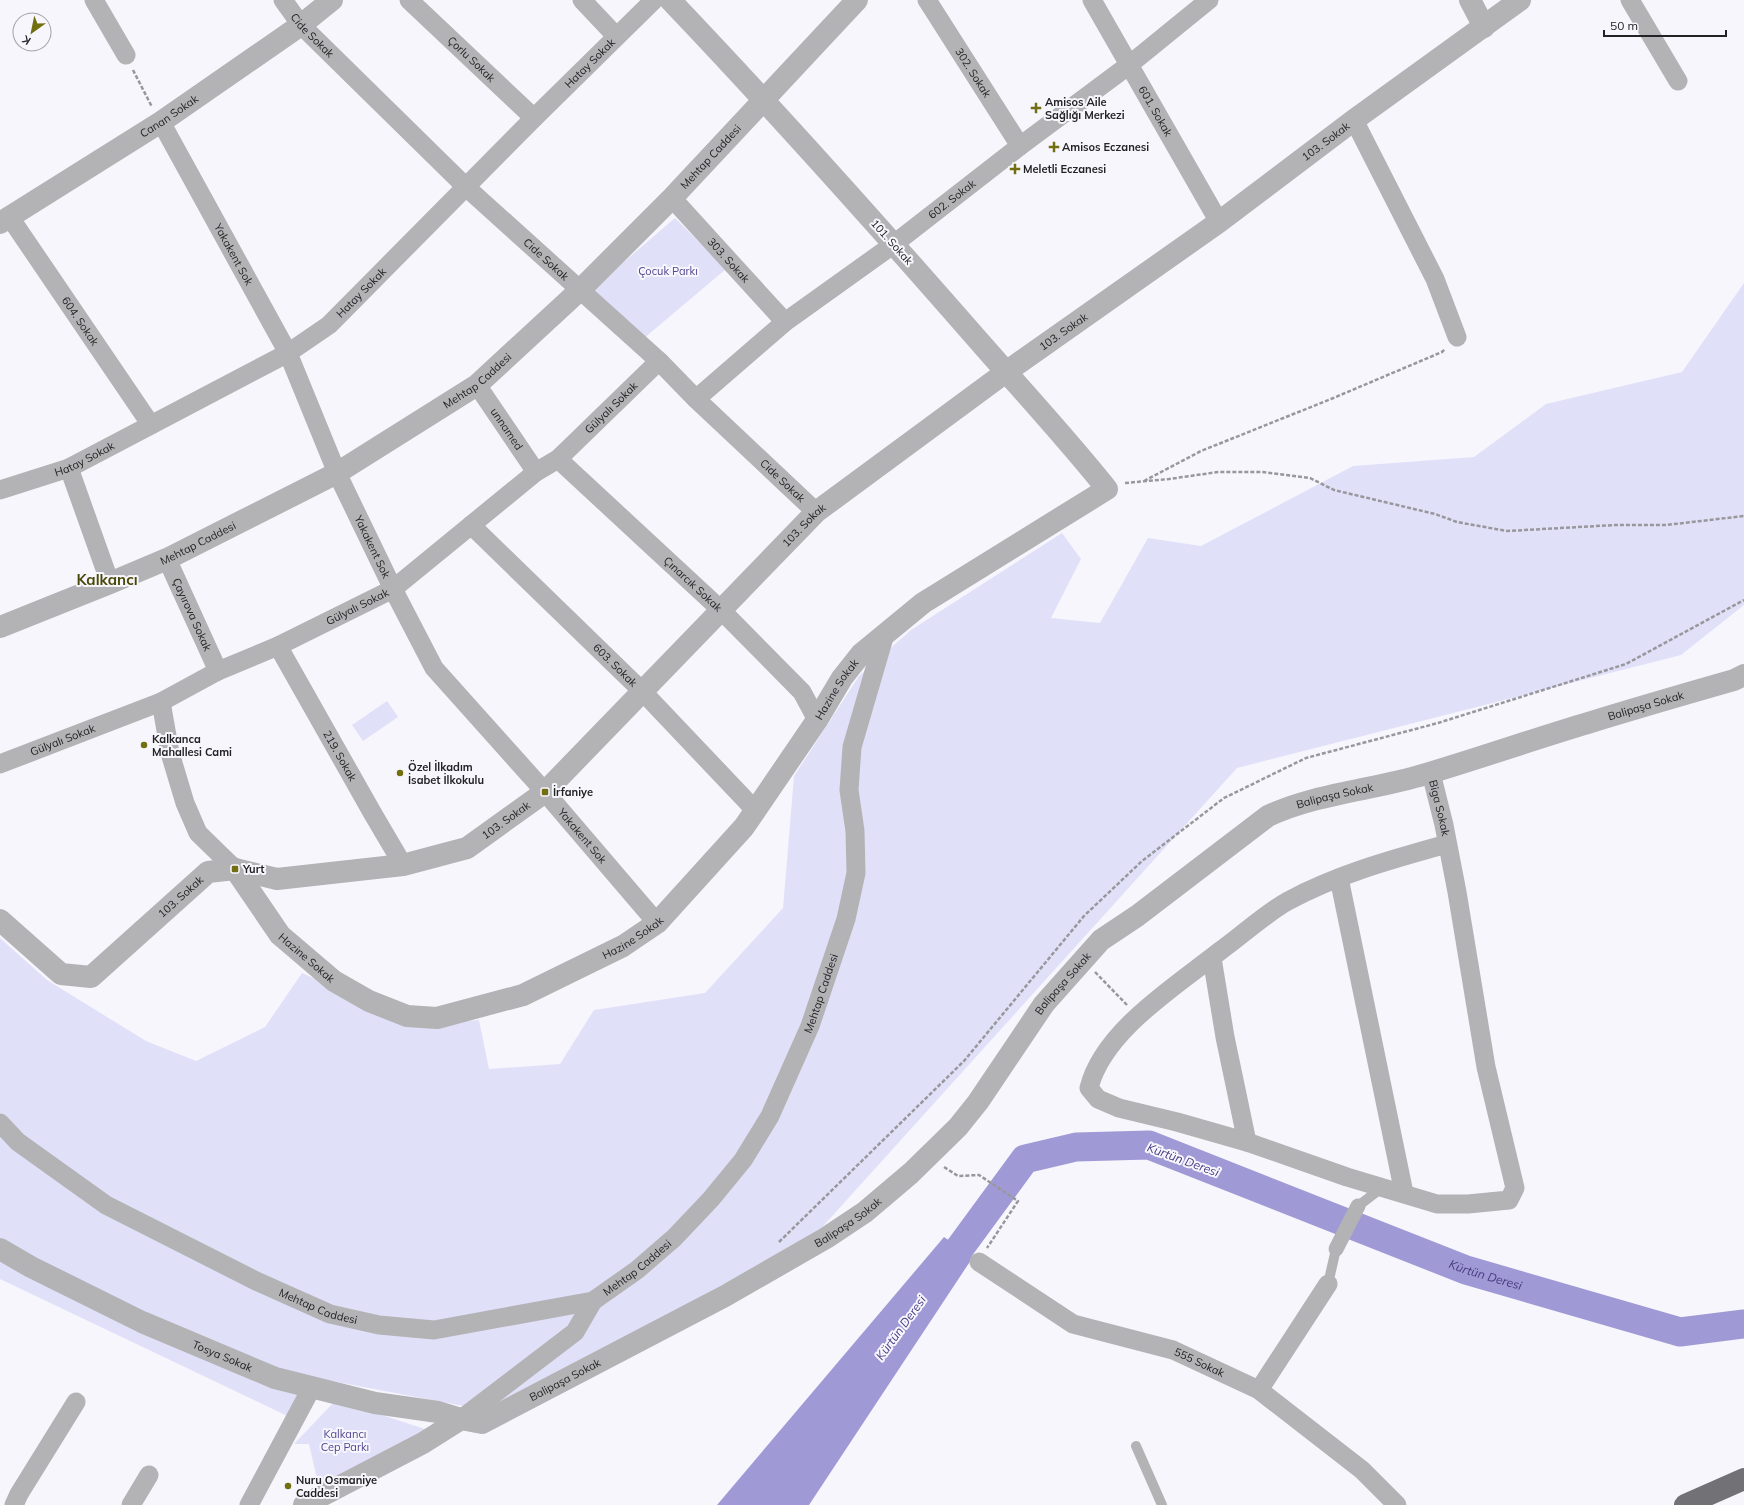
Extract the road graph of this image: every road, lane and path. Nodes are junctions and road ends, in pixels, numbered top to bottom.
1 (95, 0) edge
2 (283, 0) edge
3 (332, 0) edge
4 (409, 0) edge
5 (582, 0) edge
6 (654, 0) edge
7 (670, 0) edge
8 (857, 0) edge
9 (926, 0) edge
10 (1092, 0) edge
11 (1209, 0) edge
12 (1470, 0) edge
13 (1520, 0) edge
14 (1630, 0) edge
15 (301, 25) junction
16 (1484, 27) junction
17 (616, 36) junction
18 (126, 55) joint
19 (1129, 64) junction
20 (1678, 81) dead end
21 (765, 100) junction
22 (534, 118) junction
23 (1354, 120) junction
24 (161, 122) junction
25 (1020, 146) junction
26 (466, 188) junction
27 (672, 198) junction
28 (4, 220) edge
29 (1219, 222) junction
30 (894, 244) junction
31 (581, 289) junction
32 (785, 322) junction
33 (1457, 337) joint
34 (288, 352) junction
35 (659, 361) junction
36 (1006, 372) junction
37 (477, 385) junction
38 (696, 399) junction
39 (151, 425) junction
40 (558, 459) junction
41 (69, 468) junction
42 (337, 472) junction
43 (536, 472) junction
44 (1142, 482) junction
45 (1107, 489) junction
46 (0, 490) edge
47 (816, 512) junction
48 (1744, 516) edge
49 (471, 525) junction
50 (167, 559) junction
51 (110, 583) junction
52 (393, 589) junction
53 (721, 610) junction
54 (0, 627) edge
55 (885, 634) junction
56 (278, 646) junction
57 (218, 671) junction
58 (1744, 675) edge
59 (643, 692) junction
60 (161, 702) junction
61 (817, 720) junction
62 (0, 764) edge
63 (1431, 772) junction
64 (545, 792) junction
65 (755, 810) junction
66 (1447, 844) junction
67 (404, 865) junction
68 (236, 869) junction
69 (1339, 878) junction
70 (0, 920) edge
71 (657, 923) junction
72 (1212, 958) junction
73 (1083, 960) junction
74 (1138, 1016) junction
75 (0, 1123) edge
76 (1247, 1142) junction
77 (946, 1170) dead end
78 (1383, 1187) junction
79 (1404, 1193) junction
80 (1358, 1206) joint
81 (0, 1249) edge
82 (1336, 1249) joint
83 (979, 1262) joint
84 (1328, 1284) joint
85 (594, 1302) junction
86 (312, 1387) junction
87 (1259, 1390) junction
88 (76, 1402) dead end
89 (461, 1419) junction
90 (1136, 1446) dead end
91 (149, 1475) dead end
92 (1744, 1479) edge
93 (14, 1505) edge
94 (131, 1505) edge
95 (249, 1505) edge
96 (304, 1505) edge
97 (1162, 1505) edge
98 (1397, 1505) edge
99 (1685, 1505) edge

1 - 18 street
2 - 15 street, Cide Sokak
3 - 15 street, Canan Sokak
4 - 22 street, Çorlu Sokak
5 - 17 street
6 - 17 street, Hatay Sokak
7 - 21 street, 101. Sokak
8 - 21 street, Mehtap Caddesi
9 - 25 street, 302. Sokak
10 - 19 street, 601. Sokak
11 - 19 street, 602. Sokak
12 - 16 street
13 - 16 street, 103. Sokak
14 - 20 street
15 - 24 street, Canan Sokak
15 - 26 street, Cide Sokak
16 - 23 street, 103. Sokak
17 - 22 street, Hatay Sokak
18 - 24 path
19 - 25 street, 602. Sokak
19 - 29 street, 601. Sokak
21 - 27 street, Mehtap Caddesi
21 - 30 street, 101. Sokak
22 - 26 street, Hatay Sokak
23 - 29 street, 103. Sokak
23 - 33 street
24 - 28 street, Canan Sokak
24 - 34 street, Yakakent Sok
25 - 30 street, 602. Sokak
26 - 31 street, Cide Sokak
26 - 34 street, Hatay Sokak
27 - 31 street, Mehtap Caddesi
27 - 32 street, 303. Sokak
28 - 39 street, 604. Sokak
29 - 36 street, 103. Sokak
30 - 32 street, 602. Sokak
30 - 36 street, 101. Sokak
31 - 35 street, Cide Sokak
31 - 37 street, Mehtap Caddesi
32 - 38 street, 602. Sokak
33 - 44 path
34 - 39 street, Hatay Sokak
34 - 42 street, Yakakent Sok
35 - 38 street, Cide Sokak
35 - 40 street, Gülyalı Sokak
36 - 45 street, 101. Sokak
36 - 47 street, 103. Sokak
37 - 42 street, Mehtap Caddesi
37 - 43 street, unnamed
38 - 47 street, Cide Sokak
39 - 41 street, Hatay Sokak
40 - 43 street, Gülyalı Sokak
40 - 53 street, Çınarcık Sokak
41 - 46 street, Hatay Sokak
41 - 51 street
42 - 50 street, Mehtap Caddesi
42 - 52 street, Yakakent Sok
43 - 49 street, Gülyalı Sokak
44 - 45 path
44 - 48 path
45 - 55 street, Hazine Sokak
47 - 53 street, 103. Sokak
49 - 52 street, Gülyalı Sokak
49 - 59 street, 603. Sokak
50 - 51 street, Mehtap Caddesi
50 - 57 street, Çayırova Sokak
51 - 54 street, Mehtap Caddesi
52 - 56 street, Gülyalı Sokak
52 - 64 street, Yakakent Sok
53 - 59 street, 103. Sokak
53 - 61 street, Çınarcık Sokak
55 - 61 street, Hazine Sokak
55 - 85 street, Mehtap Caddesi
56 - 57 street, Gülyalı Sokak
56 - 67 street, 219. Sokak
57 - 60 street, Gülyalı Sokak
58 - 63 street, Balipaşa Sokak
59 - 64 street, 103. Sokak
59 - 65 street, 603. Sokak
60 - 62 street, Gülyalı Sokak
60 - 68 street, Hazine Sokak
61 - 65 street, Hazine Sokak
63 - 66 street, Biga Sokak
63 - 73 street, Balipaşa Sokak
64 - 67 street, 103. Sokak
64 - 71 street, Yakakent Sok
65 - 71 street, Hazine Sokak
66 - 69 street
66 - 79 street, Biga Sokak
67 - 68 street, 103. Sokak
68 - 70 street, 103. Sokak
68 - 71 street, Hazine Sokak
69 - 72 street
69 - 79 street
72 - 74 street
72 - 76 street
73 - 74 path
73 - 89 street, Balipaşa Sokak
74 - 76 street
75 - 85 street, Mehtap Caddesi
76 - 78 street
77 - 83 path
78 - 79 street
78 - 80 lane
80 - 82 street
81 - 86 street, Tosya Sokak
82 - 84 lane
83 - 87 street, 555 Sokak
84 - 87 street
85 - 89 street
86 - 89 street, Tosya Sokak
86 - 95 street
87 - 98 street, 555 Sokak
88 - 93 street
89 - 96 street
90 - 97 lane
91 - 94 street
92 - 99 highway

